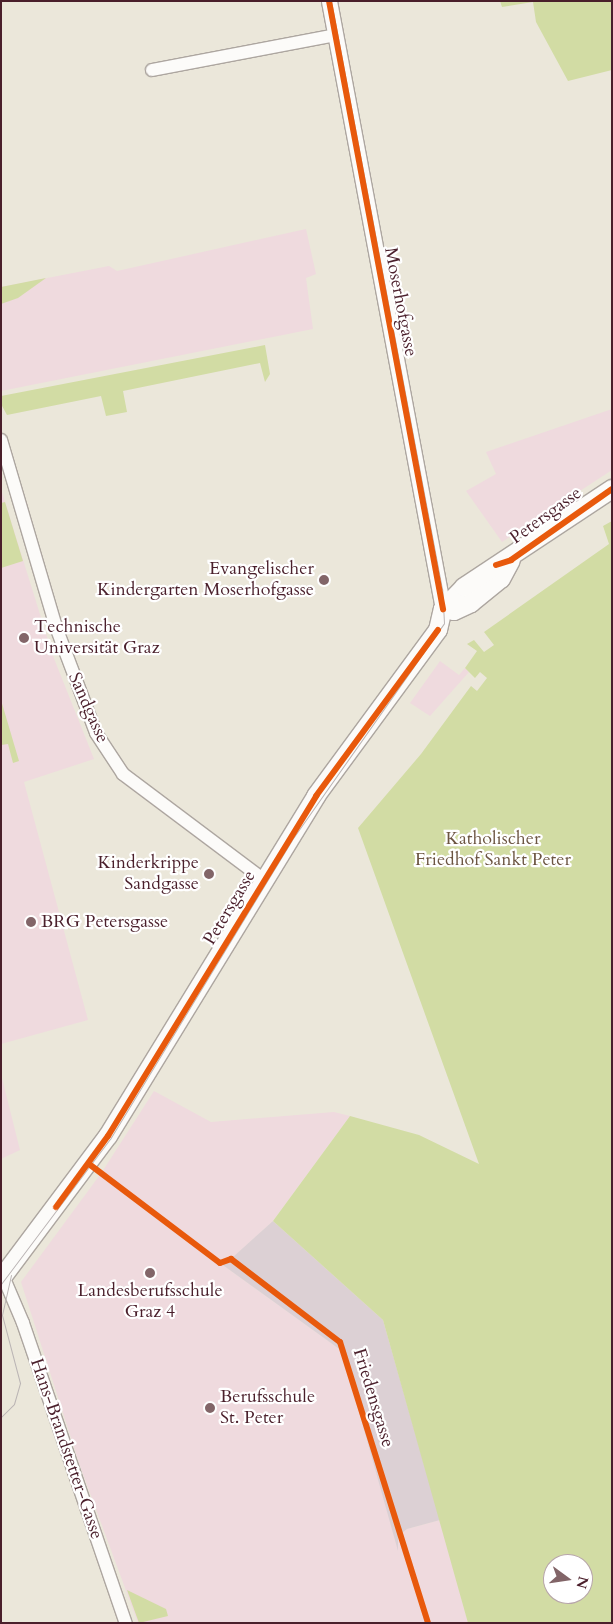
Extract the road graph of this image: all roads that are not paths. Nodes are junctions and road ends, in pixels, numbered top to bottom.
1 (329, 1) edge
2 (335, 35) junction
3 (152, 70) dead end
4 (1, 440) edge
5 (612, 489) edge
6 (443, 609) junction
7 (264, 880) junction
8 (2, 1278) edge
9 (126, 1623) edge

1 - 2 street, Moserhofgasse
2 - 3 street
2 - 6 street, Moserhofgasse
4 - 7 street, Sandgasse
5 - 6 main road, Petersgasse
6 - 7 main road, Petersgasse
7 - 8 main road, Petersgasse
8 - 9 street, Hans-Brandstetter-Gasse

